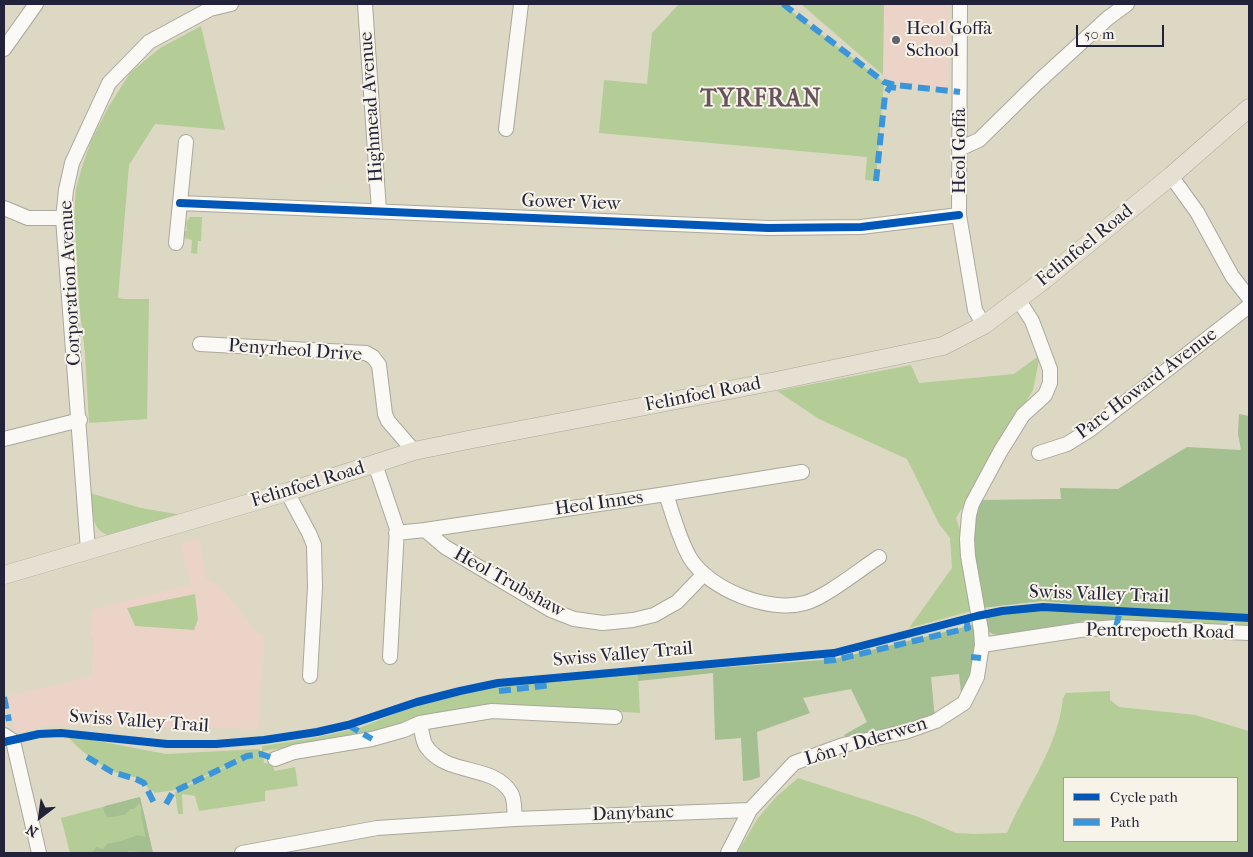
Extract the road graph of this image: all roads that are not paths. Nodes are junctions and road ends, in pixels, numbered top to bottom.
1 (36, 4) edge
2 (231, 4) edge
3 (366, 4) edge
4 (521, 4) edge
5 (960, 4) edge
6 (1127, 4) edge
7 (4, 49) edge
8 (1249, 108) edge
9 (506, 129) dead end
10 (186, 142) dead end
11 (959, 149) junction
12 (1171, 176) junction
13 (180, 203) junction
14 (4, 208) edge
15 (379, 211) junction
16 (959, 215) junction
17 (63, 218) junction
18 (176, 243) dead end
19 (1249, 298) edge
20 (1018, 299) junction
21 (1249, 306) edge
22 (984, 325) junction
23 (200, 344) dead end
24 (80, 420) junction
25 (4, 440) edge
26 (414, 452) junction
27 (1039, 453) dead end
28 (375, 464) junction
29 (802, 472) dead end
30 (287, 492) junction
31 (666, 494) junction
32 (425, 530) junction
33 (396, 533) junction
34 (88, 550) junction
35 (878, 557) dead end
36 (704, 574) junction
37 (4, 575) edge
38 (1249, 634) edge
39 (982, 645) junction
40 (390, 657) dead end
41 (310, 676) dead end
42 (615, 717) dead end
43 (420, 723) junction
44 (4, 735) edge
45 (275, 758) dead end
46 (750, 810) junction
47 (515, 819) junction
48 (306, 847) edge
49 (246, 852) edge
50 (39, 853) edge
51 (728, 853) edge

1 - 7 street
2 - 17 street, Corporation Avenue
3 - 15 street, Highmead Avenue
4 - 9 street
5 - 11 street, Heol Goffa
6 - 11 street
8 - 12 main road, Felinfoel Road
10 - 13 street
11 - 16 street, Heol Goffa
12 - 19 street
12 - 20 main road, Felinfoel Road
13 - 15 street, Gower View
13 - 18 street
14 - 17 street
15 - 16 street, Gower View
16 - 22 street, Heol Goffa
17 - 24 street, Corporation Avenue
20 - 22 main road, Felinfoel Road
20 - 39 street, Lôn y Dderwen
21 - 27 street, Parc Howard Avenue
22 - 26 main road, Felinfoel Road
23 - 26 street, Penyrheol Drive
24 - 25 street
24 - 34 street, Corporation Avenue
26 - 28 main road, Felinfoel Road
28 - 30 main road, Felinfoel Road
28 - 33 street
29 - 31 street, Heol Innes
30 - 34 main road, Felinfoel Road
30 - 41 street
31 - 32 street, Heol Innes
31 - 36 street
32 - 33 street, Heol Innes
32 - 36 street, Heol Trubshaw
33 - 40 street
34 - 37 main road, Felinfoel Road
35 - 36 street
38 - 39 street, Pentrepoeth Road
39 - 46 street, Lôn y Dderwen
42 - 43 street
43 - 45 street
43 - 47 street
44 - 50 street
46 - 47 street, Danybanc
46 - 51 street, Lôn y Dderwen
47 - 48 street, Danybanc
48 - 49 street, Danybanc

